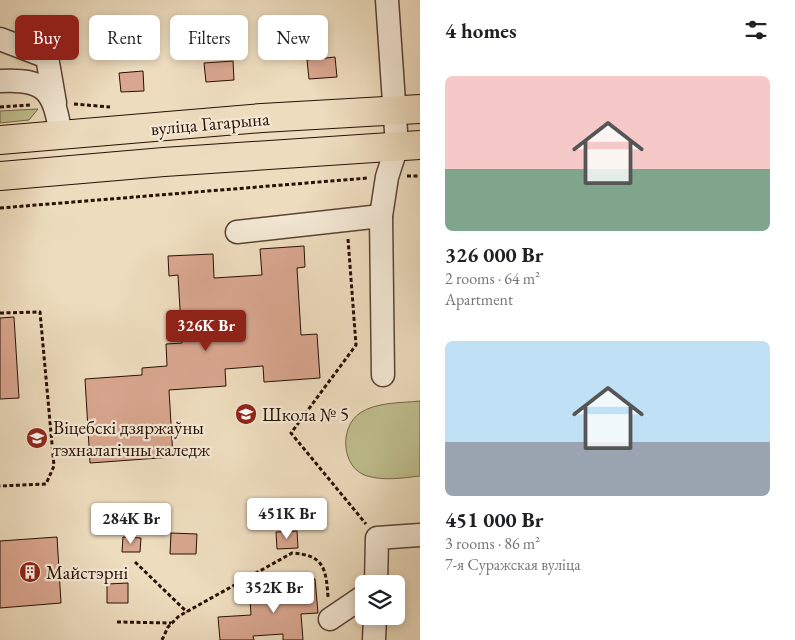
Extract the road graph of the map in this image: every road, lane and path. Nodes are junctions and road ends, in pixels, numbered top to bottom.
1 (387, 0) edge
2 (0, 39) edge
3 (0, 81) edge
4 (55, 103) junction
5 (408, 110) edge
6 (61, 136) junction
7 (0, 140) edge
8 (408, 146) edge
9 (0, 176) edge
10 (420, 176) edge
11 (387, 177) junction
12 (0, 208) edge
13 (381, 216) junction
14 (346, 220) junction
15 (236, 232) dead end
16 (0, 314) edge
17 (384, 375) dead end
18 (0, 486) edge
19 (420, 535) edge
20 (377, 538) junction
21 (135, 562) dead end
22 (326, 571) dead end
23 (376, 575) edge
24 (355, 602) edge
25 (187, 612) junction
26 (330, 619) dead end
27 (117, 622) dead end
28 (172, 623) junction
29 (375, 625) edge
30 (162, 640) edge
31 (374, 640) edge

1 - 5 street
2 - 4 street
3 - 4 street
4 - 6 street
5 - 6 main road, вуліца Гагарына
5 - 8 street
6 - 7 main road, вуліца Гагарына
8 - 9 main road, вуліца Гагарына
8 - 11 street
10 - 11 path
11 - 12 path
11 - 13 street
13 - 14 street
13 - 17 street
14 - 15 street
14 - 20 path
16 - 18 path
19 - 20 street
20 - 23 street
21 - 25 path
22 - 25 path
24 - 26 street
25 - 28 path
27 - 28 path
28 - 30 path
29 - 31 street

